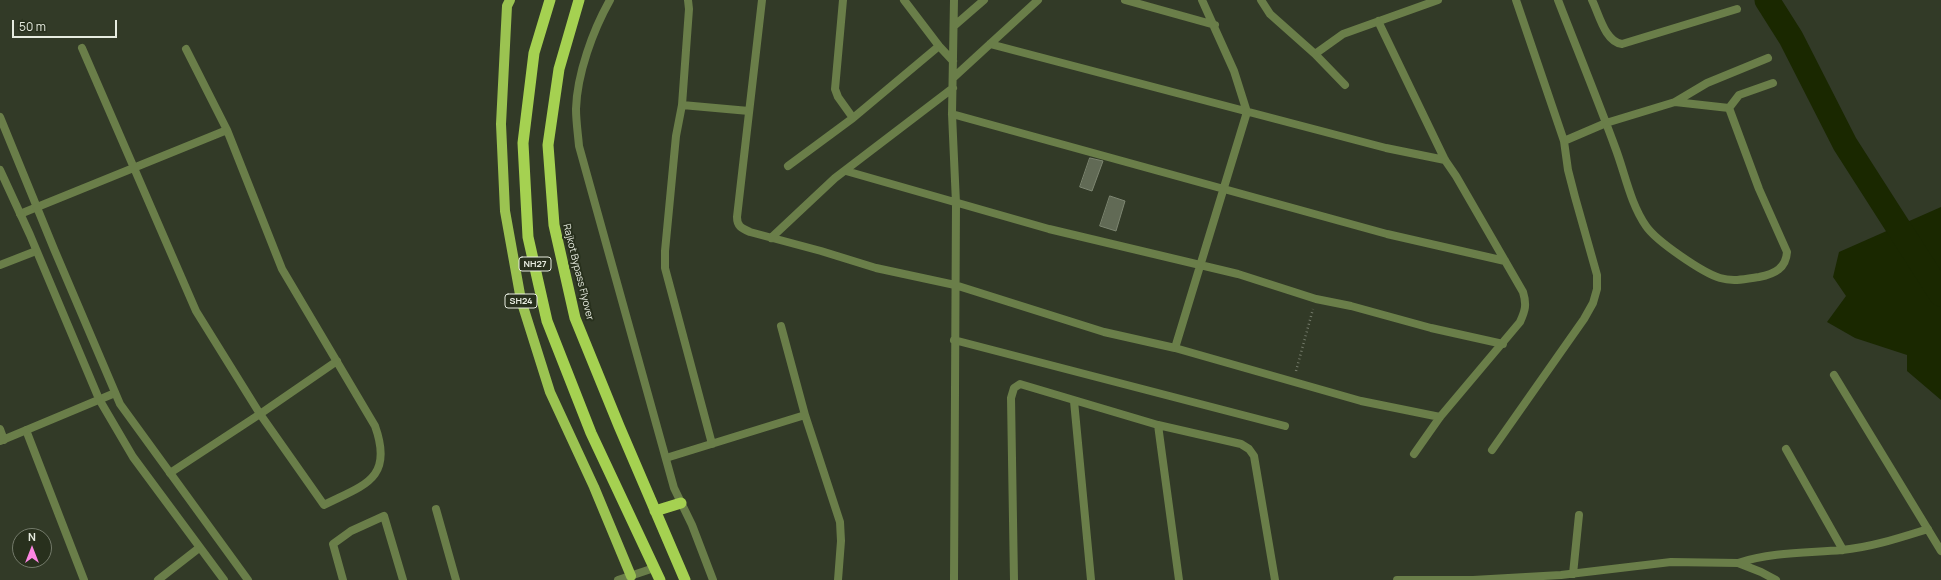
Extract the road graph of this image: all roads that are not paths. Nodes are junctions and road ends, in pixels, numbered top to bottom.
1 (550, 0) edge
2 (579, 0) edge
3 (610, 0) edge
4 (688, 0) edge
5 (762, 0) edge
6 (843, 0) edge
7 (904, 0) edge
8 (954, 0) edge
9 (984, 0) edge
10 (1038, 0) edge
11 (1125, 0) edge
12 (1202, 0) edge
13 (1261, 0) edge
14 (1438, 0) edge
15 (1516, 0) edge
16 (1558, 0) edge
17 (1592, 0) edge
18 (507, 2) edge
19 (1737, 9) dead end
20 (1378, 21) junction
21 (1215, 25) junction
22 (954, 26) junction
23 (990, 44) junction
24 (938, 46) junction
25 (82, 48) dead end
26 (186, 48) dead end
27 (1315, 54) junction
28 (1768, 58) dead end
29 (953, 61) junction
30 (953, 78) junction
31 (1773, 83) dead end
32 (1345, 86) dead end
33 (953, 88) junction
34 (1676, 102) junction
35 (682, 105) junction
36 (1729, 108) junction
37 (749, 111) junction
38 (1247, 112) junction
39 (952, 114) junction
40 (0, 117) edge
41 (853, 118) junction
42 (1606, 123) junction
43 (227, 130) junction
44 (1564, 141) junction
45 (1445, 160) junction
46 (788, 166) dead end
47 (134, 167) junction
48 (0, 170) edge
49 (846, 171) junction
50 (1224, 189) junction
51 (956, 203) junction
52 (37, 207) junction
53 (20, 214) junction
54 (771, 238) junction
55 (36, 251) junction
56 (1505, 261) junction
57 (0, 265) edge
58 (1200, 265) junction
59 (954, 285) junction
60 (781, 326) dead end
61 (954, 340) junction
62 (1503, 344) junction
63 (1175, 348) junction
64 (337, 361) junction
65 (1834, 375) dead end
66 (115, 393) junction
67 (99, 399) junction
68 (1074, 400) junction
69 (260, 414) junction
70 (805, 415) junction
71 (1440, 418) junction
72 (1158, 425) junction
73 (1285, 426) dead end
74 (0, 429) edge
75 (26, 430) junction
76 (2, 440) edge
77 (712, 444) junction
78 (1786, 449) dead end
79 (1492, 450) dead end
80 (1414, 454) dead end
81 (666, 458) junction
82 (170, 474) junction
83 (681, 503) junction
84 (436, 509) dead end
85 (655, 511) junction
86 (1579, 515) dead end
87 (1928, 529) junction
88 (198, 548) junction
89 (1843, 550) junction
90 (1941, 551) edge
91 (1738, 563) junction
92 (654, 568) junction
93 (1573, 574) junction
94 (1561, 577) edge
95 (632, 578) edge
96 (1434, 579) edge
97 (84, 580) edge
98 (158, 580) edge
99 (224, 580) edge
100 (248, 580) edge
101 (343, 580) edge
102 (402, 580) edge
103 (456, 580) edge
104 (618, 580) edge
105 (660, 580) edge
106 (685, 580) edge
107 (713, 580) edge
108 (838, 580) edge
109 (954, 580) edge
110 (1014, 580) edge
111 (1091, 580) edge
112 (1179, 580) edge
113 (1275, 580) edge
114 (1397, 580) edge
115 (1776, 580) edge

1 - 92 highway, NH27
2 - 85 highway, Rajkot Bypass Flyover / NH27
3 - 81 street
4 - 35 street
5 - 37 street
6 - 41 street
7 - 24 street
8 - 22 street
9 - 22 street
10 - 23 street
11 - 21 street
12 - 21 street
13 - 27 street
14 - 20 street
15 - 44 street
16 - 42 street
17 - 19 street
18 - 95 main road, SH24
20 - 27 street
20 - 45 street
21 - 38 street
22 - 29 street
23 - 30 street
23 - 38 street
24 - 29 street
24 - 41 street
25 - 47 street
26 - 43 street
27 - 32 street
28 - 34 street
29 - 30 street
30 - 33 street
31 - 36 street
33 - 39 street
33 - 49 street
34 - 36 street
34 - 42 street
35 - 37 street
35 - 77 street
36 - 42 street
37 - 54 street
38 - 45 street
38 - 50 street
39 - 50 street
39 - 51 street
40 - 52 street
41 - 46 street
42 - 44 street
43 - 47 street
43 - 64 street
44 - 79 street
45 - 56 street
47 - 52 street
47 - 69 street
48 - 53 street
49 - 51 street
49 - 54 street
50 - 56 street
50 - 58 street
51 - 58 street
51 - 59 street
52 - 53 street
52 - 66 street
53 - 55 street
54 - 59 street
55 - 57 street
55 - 67 street
56 - 62 street
58 - 62 street
58 - 63 street
59 - 61 street
59 - 63 street
60 - 70 street
61 - 73 street
61 - 109 street
62 - 71 street
63 - 71 street
64 - 69 street
64 - 69 street
65 - 87 street
66 - 67 street
66 - 82 street
67 - 75 street
67 - 88 street
68 - 72 street
68 - 110 street
68 - 111 street
69 - 82 street
70 - 77 street
70 - 108 street
71 - 80 street
72 - 112 street
72 - 113 street
74 - 76 street
75 - 76 street
75 - 97 street
77 - 81 street
78 - 89 street
81 - 83 street
82 - 100 street
83 - 85 highway
83 - 107 street
84 - 103 street
85 - 106 highway, Rajkot Bypass Flyover / NH27
86 - 93 street
87 - 89 street
87 - 90 street
88 - 98 street
88 - 99 street
89 - 91 street
91 - 93 street
91 - 115 street
92 - 95 street
92 - 105 highway, NH27
93 - 94 street
94 - 96 street
95 - 104 street
96 - 114 street
101 - 102 street

